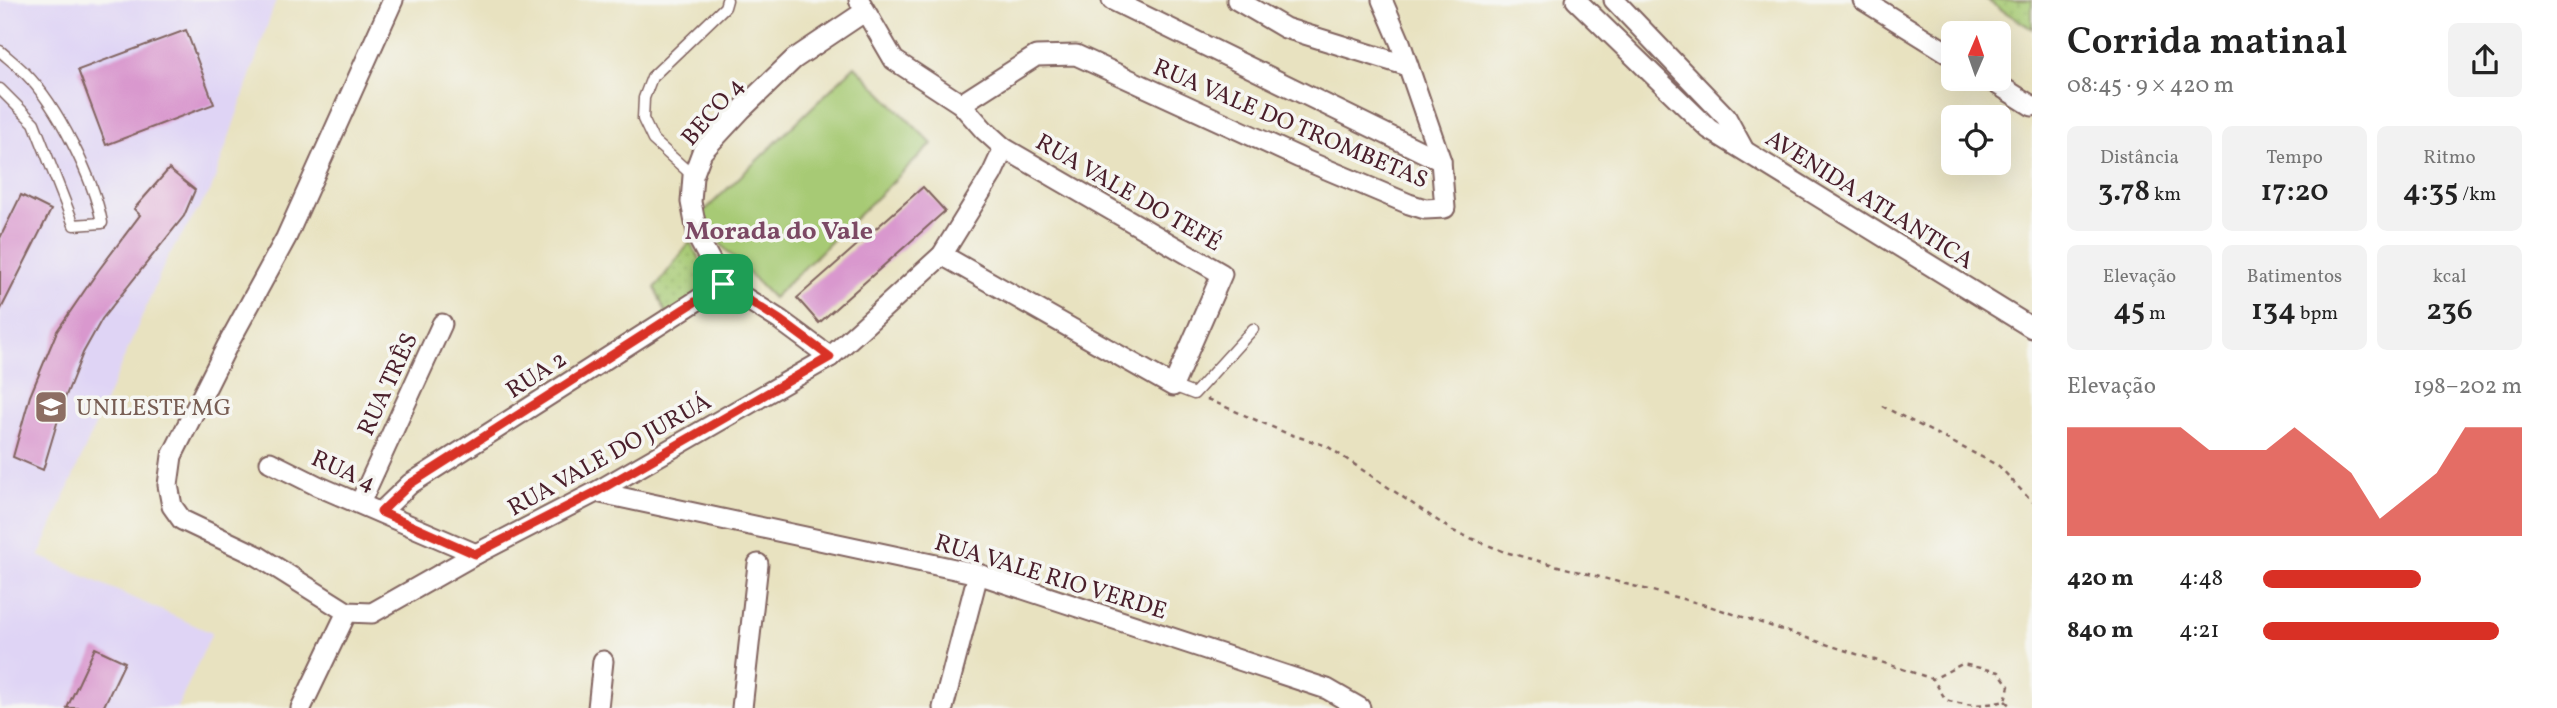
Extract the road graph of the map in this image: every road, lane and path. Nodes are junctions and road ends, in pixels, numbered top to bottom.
1 (393, 0) edge
2 (727, 0) edge
3 (1112, 0) edge
4 (1237, 0) edge
5 (1382, 0) edge
6 (1576, 0) edge
7 (1614, 0) edge
8 (1863, 0) edge
9 (862, 6) edge
10 (1941, 49) edge
11 (0, 51) edge
12 (1408, 66) junction
13 (0, 89) edge
14 (2008, 91) edge
15 (961, 104) junction
16 (2032, 106) edge
17 (1004, 148) junction
18 (1745, 151) junction
19 (1441, 161) junction
20 (693, 176) junction
21 (942, 255) junction
22 (723, 284) junction
23 (442, 324) dead end
24 (2032, 328) edge
25 (1253, 329) dead end
26 (830, 357) junction
27 (1173, 386) junction
28 (1194, 394) junction
29 (1882, 406) dead end
30 (270, 462) dead end
31 (596, 492) junction
32 (2032, 502) edge
33 (360, 503) junction
34 (381, 512) junction
35 (475, 554) junction
36 (758, 564) dead end
37 (978, 574) junction
38 (347, 611) junction
39 (603, 661) dead end
40 (1933, 679) junction
41 (2006, 701) junction
42 (301, 708) edge
43 (598, 708) edge
44 (742, 708) edge
45 (943, 708) edge
46 (1360, 708) edge
47 (2013, 708) edge

1 - 38 street
2 - 20 lane
3 - 19 street
4 - 12 street
5 - 12 street, RUA VALE DO TROMBETAS
6 - 18 street
7 - 18 street, AVENIDA ATLANTICA
8 - 10 street
9 - 15 street, RUA VALE DO TEFÉ
9 - 20 street, BECO 4
11 - 13 lane
12 - 19 street, RUA VALE DO TROMBETAS
14 - 16 street
15 - 17 street, RUA VALE DO TEFÉ
15 - 19 street, RUA VALE DO TROMBETAS
17 - 21 street, RUA VALE DO JURUÁ
17 - 27 street, RUA VALE DO TEFÉ
18 - 24 street, AVENIDA ATLANTICA
20 - 22 street, BECO 4
21 - 26 street, RUA VALE DO JURUÁ
21 - 27 street
22 - 26 street
22 - 34 street, RUA 2
23 - 33 street, RUA TRÊS
25 - 28 lane
26 - 31 street, RUA VALE DO JURUÁ
27 - 28 lane
28 - 40 path
29 - 32 path
30 - 33 street, RUA 4
31 - 35 street, RUA VALE DO JURUÁ
31 - 37 street, RUA VALE RIO VERDE
33 - 34 street, RUA 4
34 - 35 street, RUA 4
35 - 38 street, RUA VALE DO JURUÁ
36 - 44 street
37 - 45 street
37 - 46 street, RUA VALE RIO VERDE
38 - 42 street
39 - 43 street
40 - 41 path
40 - 41 path
41 - 47 path

